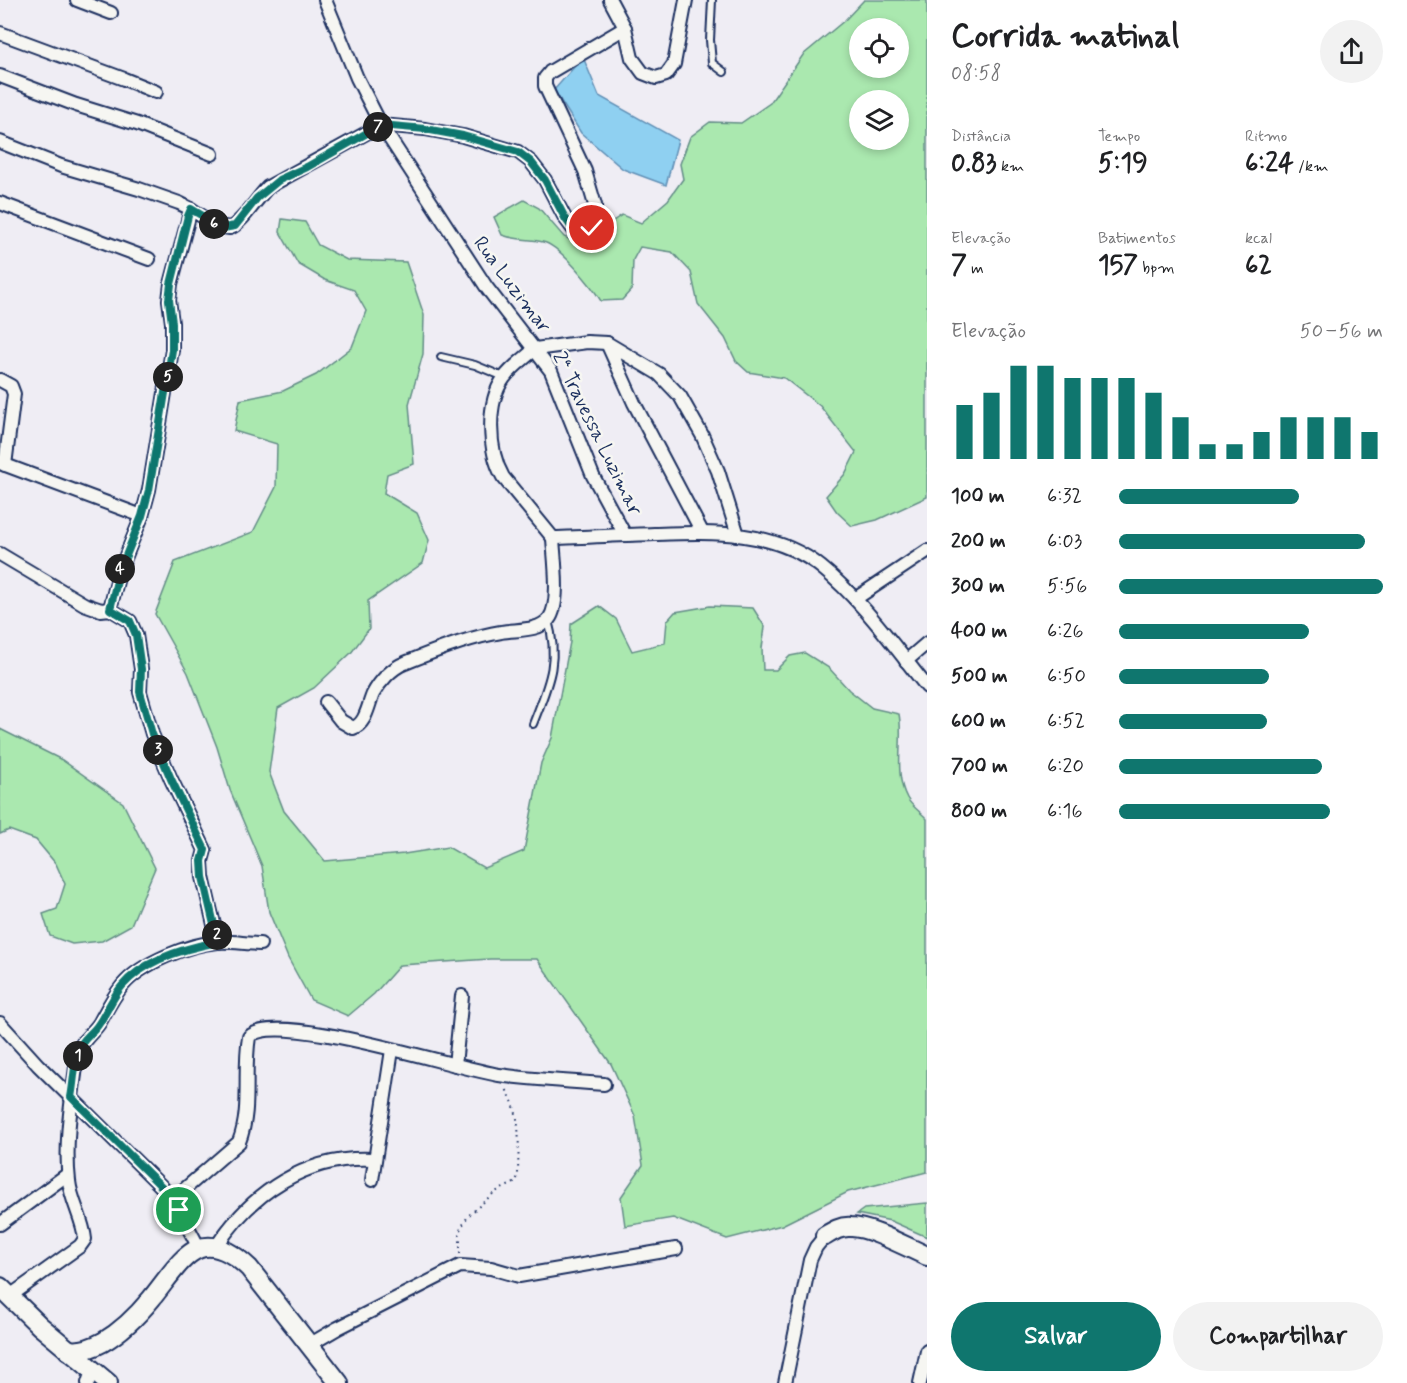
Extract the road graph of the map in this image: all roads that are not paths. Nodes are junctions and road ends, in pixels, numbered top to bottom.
1 (78, 0) edge
2 (325, 0) edge
3 (610, 0) edge
4 (686, 0) edge
5 (711, 0) edge
6 (111, 13) dead end
7 (625, 28) junction
8 (0, 33) edge
9 (724, 72) dead end
10 (0, 76) edge
11 (156, 92) dead end
12 (381, 125) junction
13 (0, 142) edge
14 (212, 154) dead end
15 (0, 203) edge
16 (190, 208) junction
17 (149, 259) dead end
18 (607, 344) junction
19 (535, 349) junction
20 (441, 357) dead end
21 (504, 377) junction
22 (0, 380) edge
23 (3, 464) edge
24 (142, 516) junction
25 (702, 532) junction
26 (625, 535) junction
27 (738, 535) junction
28 (553, 538) junction
29 (927, 551) edge
30 (0, 554) edge
31 (855, 599) junction
32 (110, 609) junction
33 (548, 620) junction
34 (927, 643) edge
35 (906, 661) junction
36 (927, 687) edge
37 (326, 702) dead end
38 (533, 724) dead end
39 (218, 942) junction
40 (260, 944) dead end
41 (462, 996) dead end
42 (0, 1023) edge
43 (392, 1050) junction
44 (455, 1065) junction
45 (604, 1084) dead end
46 (71, 1097) junction
47 (374, 1159) junction
48 (68, 1174) junction
49 (372, 1180) dead end
50 (172, 1200) junction
51 (0, 1224) edge
52 (825, 1236) joint
53 (208, 1247) junction
54 (676, 1249) dead end
55 (927, 1256) edge
56 (5, 1292) edge
57 (309, 1345) junction
58 (68, 1350) junction
59 (927, 1351) edge
60 (90, 1377) edge
61 (108, 1383) edge
62 (339, 1383) edge
63 (785, 1383) edge
64 (920, 1383) edge

1 - 6 street
2 - 12 street, Rua Luzimar
3 - 7 street
4 - 7 street
5 - 9 lane
7 - 12 street
8 - 11 street
10 - 14 street
12 - 16 street
12 - 19 street, Rua Luzimar
13 - 16 street
15 - 17 street
16 - 24 street
18 - 19 street, Rua Luzimar
18 - 25 street
18 - 27 street, Rua Luzimar
19 - 21 street
19 - 26 street, 2ª Travessa Luzimar
20 - 21 lane
21 - 28 street
22 - 23 street
23 - 24 street
24 - 32 street
25 - 26 street
25 - 27 street
26 - 28 street
27 - 31 street
28 - 33 street
29 - 31 street
30 - 32 street
31 - 35 street
32 - 39 street
33 - 37 street
33 - 38 lane
34 - 35 street
35 - 36 street
39 - 40 street
39 - 46 street
41 - 44 street
42 - 46 street
43 - 44 street
43 - 47 street
43 - 50 street
44 - 45 street
46 - 48 street
46 - 50 street
47 - 49 street
47 - 53 street
48 - 51 street
48 - 56 street
50 - 53 street
52 - 55 street
52 - 63 street
53 - 57 street
53 - 58 street
54 - 57 street
56 - 58 street
57 - 62 street
58 - 60 street
59 - 64 street
60 - 61 street

